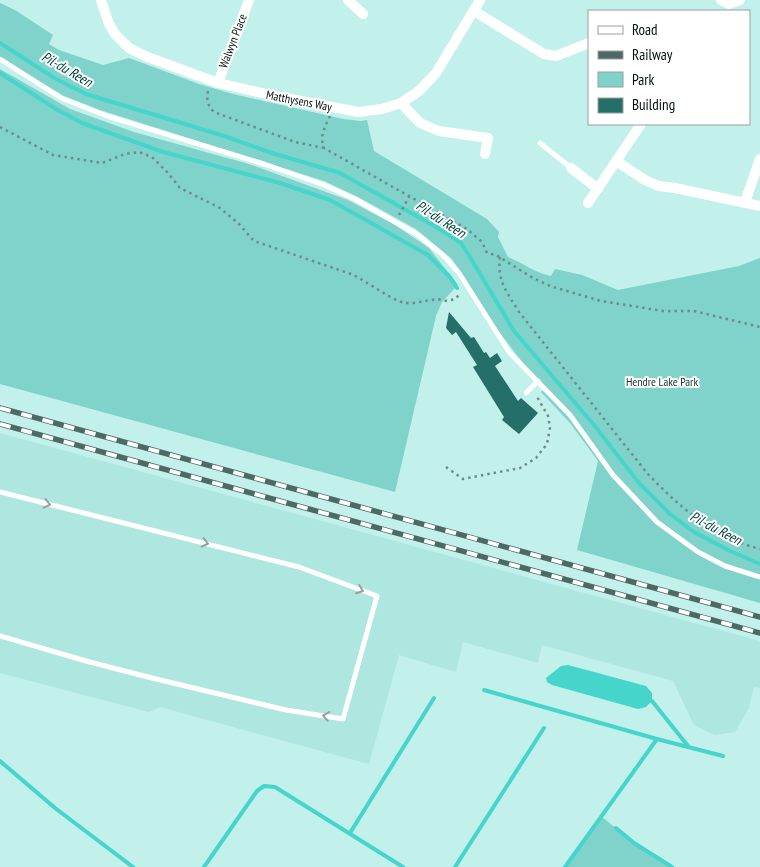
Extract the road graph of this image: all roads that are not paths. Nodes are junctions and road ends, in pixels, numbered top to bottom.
1 (101, 0) edge
2 (249, 0) edge
3 (480, 0) edge
4 (721, 0) edge
5 (740, 0) edge
6 (352, 1) edge
7 (474, 11) junction
8 (363, 14) dead end
9 (588, 43) edge
10 (0, 59) edge
11 (215, 81) junction
12 (401, 103) junction
13 (640, 125) edge
14 (540, 144) dead end
15 (486, 154) dead end
16 (760, 159) edge
17 (616, 161) junction
18 (571, 168) joint
19 (598, 188) junction
20 (745, 202) junction
21 (588, 203) dead end
22 (760, 206) edge
23 (538, 381) junction
24 (526, 393) dead end
25 (0, 492) edge
26 (760, 577) edge
27 (0, 636) edge

1 - 11 street, Matthysens Way
2 - 11 street, Walwyn Place
3 - 7 street, Matthysens Way
4 - 5 street
6 - 8 street
7 - 9 street
7 - 12 street, Matthysens Way
10 - 23 lane
11 - 12 street, Matthysens Way
12 - 15 street
13 - 17 street
14 - 18 lane
16 - 20 street
17 - 19 street
17 - 20 street
18 - 19 street
19 - 21 street
20 - 22 street
23 - 24 lane
23 - 26 lane
25 -> 27 lane

